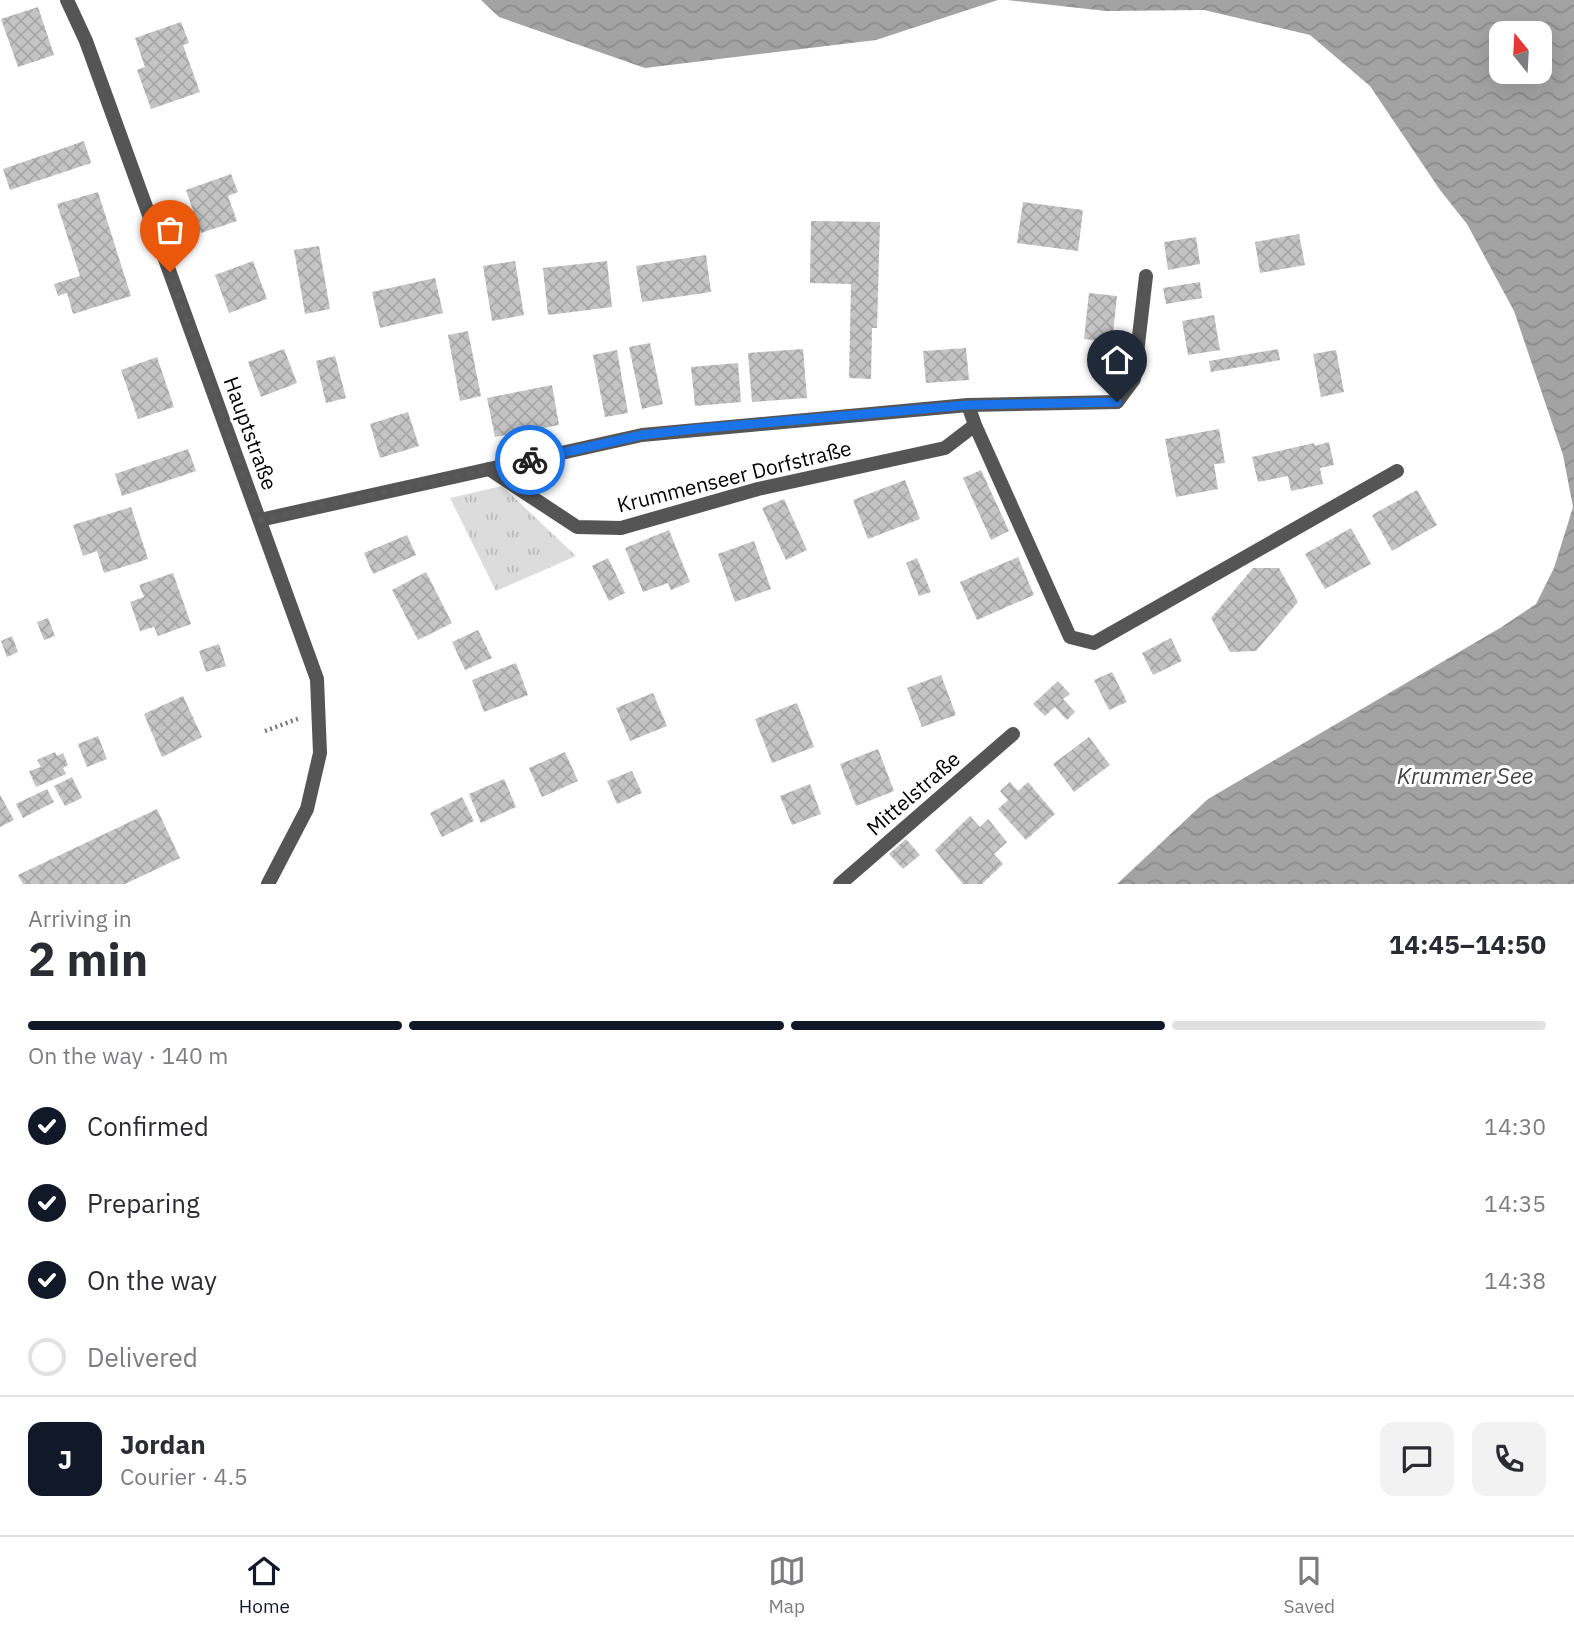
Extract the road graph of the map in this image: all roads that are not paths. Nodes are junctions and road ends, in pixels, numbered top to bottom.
1 (66, 0) edge
2 (1146, 276) dead end
3 (968, 405) junction
4 (975, 425) junction
5 (489, 469) junction
6 (1397, 471) dead end
7 (260, 520) junction
8 (1013, 734) dead end
9 (268, 884) edge
10 (840, 884) edge

1 - 7 street, Hauptstraße
2 - 3 street, Krummenseer Dorfstraße
3 - 4 street
3 - 5 street, Krummenseer Dorfstraße
4 - 5 street, Krummenseer Dorfstraße
4 - 6 street
5 - 7 street, Krummenseer Dorfstraße
7 - 9 street, Hauptstraße
8 - 10 street, Mittelstraße

